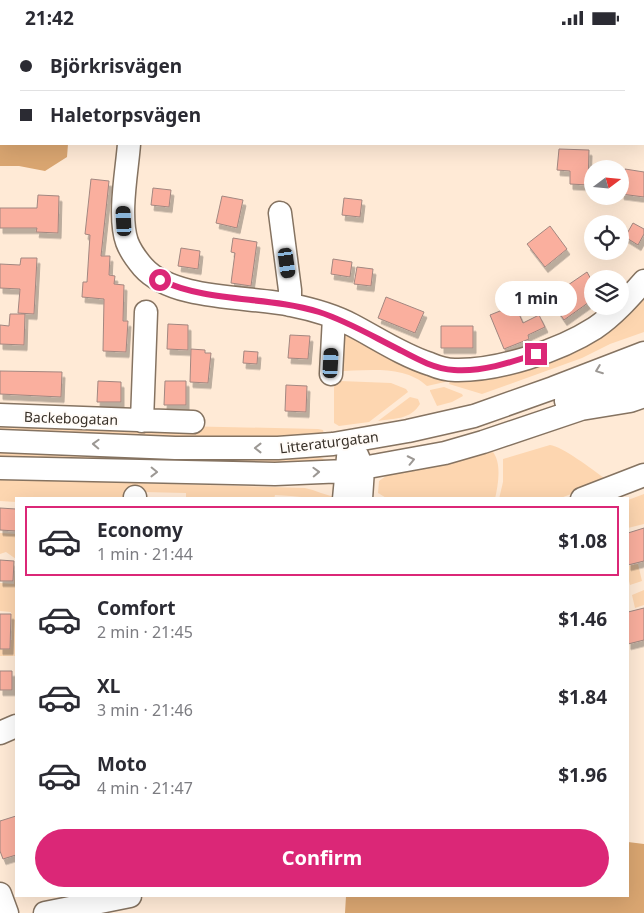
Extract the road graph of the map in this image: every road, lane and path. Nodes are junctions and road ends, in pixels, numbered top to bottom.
1 (129, 145) edge
2 (280, 213) dead end
3 (644, 281) edge
4 (290, 305) junction
5 (146, 312) dead end
6 (334, 317) junction
7 (644, 353) edge
8 (331, 374) dead end
9 (644, 374) edge
10 (644, 396) edge
11 (0, 415) edge
12 (142, 421) junction
13 (193, 422) dead end
14 (483, 428) junction
15 (0, 441) edge
16 (350, 441) junction
17 (0, 468) edge
18 (354, 470) junction
19 (644, 475) edge
20 (345, 497) edge
21 (361, 497) edge
22 (587, 497) edge
23 (15, 726) edge
24 (0, 733) edge
25 (0, 894) edge
26 (125, 897) edge
27 (7, 913) edge
28 (45, 913) edge

1 - 4 street
2 - 4 street
3 - 6 street
4 - 6 street
5 - 12 street
6 - 8 street
7 -> 14 street, Litteraturgatan
9 - 14 street
10 - 14 street, Litteraturgatan
11 - 12 street, Backebogatan
12 - 13 street, Backebogatan
14 - 16 street, Litteraturgatan
18 -> 14 street, Litteraturgatan
16 -> 15 street, Litteraturgatan
16 - 18 street
17 -> 18 street, Litteraturgatan
18 - 20 street
18 - 21 street
19 - 22 street
23 - 24 street
25 - 27 street
26 - 28 street

